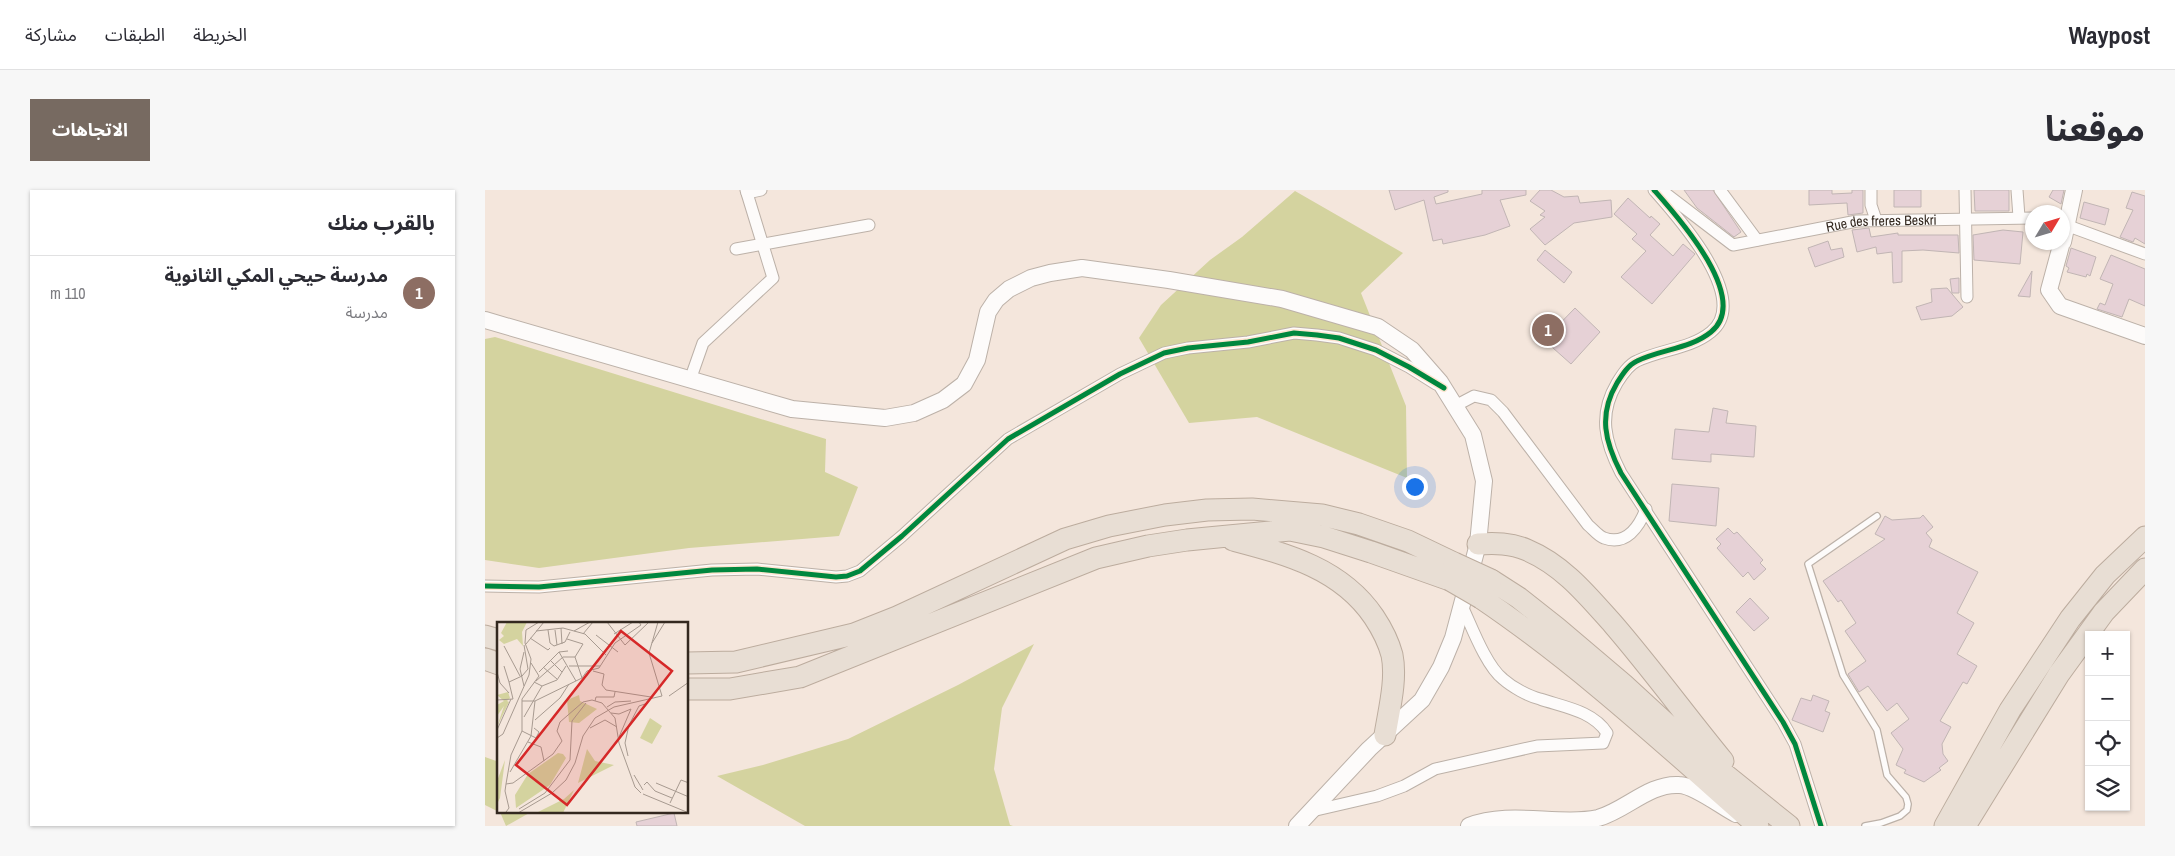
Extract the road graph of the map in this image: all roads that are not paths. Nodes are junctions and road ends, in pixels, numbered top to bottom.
1 (761, 190) edge
2 (1654, 190) edge
3 (1661, 190) edge
4 (1720, 190) edge
5 (1871, 190) edge
6 (1965, 190) edge
7 (2017, 190) edge
8 (2074, 190) edge
9 (747, 192) edge
10 (2069, 205) edge
11 (2019, 217) junction
12 (2025, 217) edge
13 (1965, 218) junction
14 (1876, 220) junction
15 (869, 225) dead end
16 (2070, 227) edge
17 (1757, 240) junction
18 (762, 244) junction
19 (736, 249) dead end
20 (2061, 250) edge
21 (2145, 254) edge
22 (1967, 297) dead end
23 (485, 320) edge
24 (2145, 336) edge
25 (690, 380) junction
26 (1444, 388) junction
27 (1455, 406) junction
28 (1646, 509) junction
29 (1877, 516) dead end
30 (1218, 536) junction
31 (2145, 537) edge
32 (1478, 544) junction
33 (2145, 569) edge
34 (1452, 572) junction
35 (485, 586) edge
36 (1478, 594) junction
37 (689, 664) edge
38 (689, 689) edge
39 (1385, 735) junction
40 (1748, 792) junction
41 (1310, 812) junction
42 (1297, 826) edge
43 (1469, 826) edge
44 (1758, 826) edge
45 (1789, 826) edge
46 (1821, 826) edge
47 (1865, 826) edge
48 (1945, 826) edge
49 (1965, 826) edge

1 - 9 street
2 - 28 street
3 - 17 street, Rue des freres Beskri
4 - 17 street
5 - 14 street
6 - 13 street
7 - 11 street
8 - 10 main road
9 - 18 street
11 - 12 street, Rue des freres Beskri
11 - 13 street, Rue des freres Beskri
13 - 14 street, Rue des freres Beskri
13 - 22 street
14 - 17 street, Rue des freres Beskri
15 - 18 street
16 - 21 street
18 - 19 street
18 - 25 street
20 - 24 main road
23 - 25 main road
25 - 26 main road
26 - 27 main road
26 - 35 street
27 - 28 street
27 - 32 main road
28 - 46 street
29 - 47 lane
30 - 34 highway
30 - 38 highway
30 - 39 highway
31 - 48 highway
32 - 36 main road
32 - 40 highway
33 - 49 highway
34 - 36 highway, bridge
34 - 37 highway
36 - 39 main road
36 - 40 highway
36 - 41 street
36 - 44 highway
39 - 41 main road
40 - 45 highway
41 - 42 main road
43 - 44 main road

